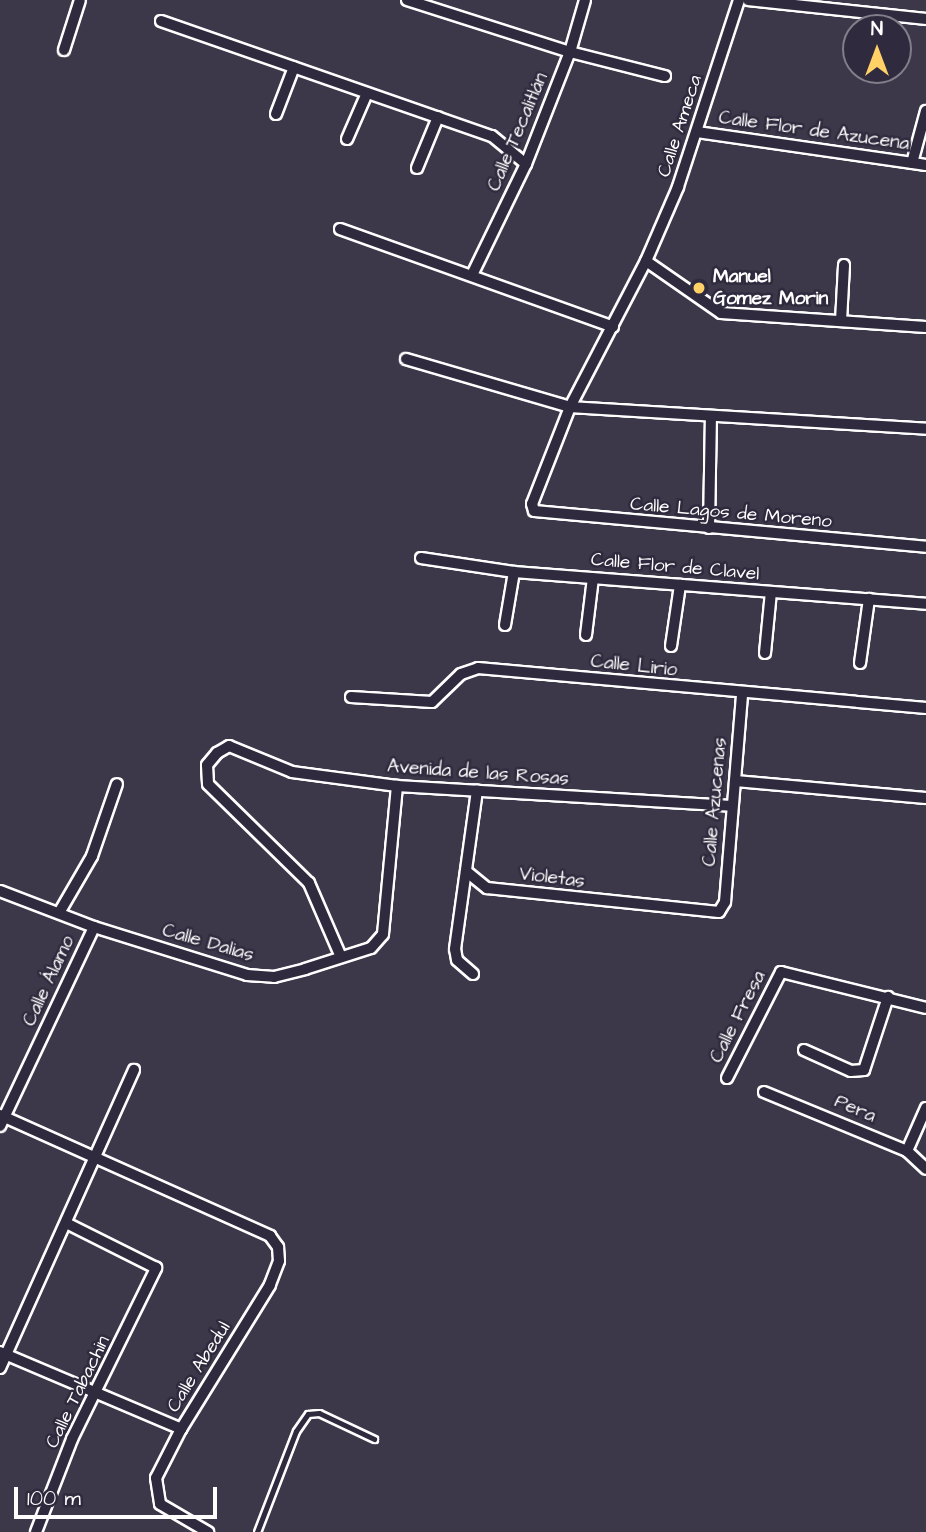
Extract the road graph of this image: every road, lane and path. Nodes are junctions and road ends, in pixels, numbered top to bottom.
1 (79, 0) edge
2 (407, 0) edge
3 (585, 0) edge
4 (739, 0) edge
5 (748, 0) edge
6 (926, 19) edge
7 (161, 21) dead end
8 (64, 50) dead end
9 (570, 52) junction
10 (294, 67) junction
11 (665, 76) dead end
12 (367, 93) junction
13 (926, 111) edge
14 (276, 114) dead end
15 (438, 117) junction
16 (697, 132) junction
17 (347, 139) dead end
18 (912, 163) junction
19 (526, 164) junction
20 (926, 164) edge
21 (417, 168) dead end
22 (340, 229) dead end
23 (646, 261) junction
24 (844, 265) dead end
25 (472, 275) junction
26 (841, 321) junction
27 (613, 327) junction
28 (926, 327) edge
29 (407, 359) dead end
30 (570, 407) junction
31 (711, 416) junction
32 (926, 429) edge
33 (534, 511) joint
34 (709, 528) junction
35 (926, 547) edge
36 (421, 558) dead end
37 (514, 572) junction
38 (593, 578) junction
39 (680, 585) junction
40 (771, 592) junction
41 (869, 599) junction
42 (926, 604) edge
43 (505, 625) dead end
44 (586, 635) dead end
45 (671, 646) dead end
46 (765, 653) dead end
47 (860, 663) dead end
48 (742, 694) junction
49 (351, 697) dead end
50 (926, 708) edge
51 (735, 781) junction
52 (117, 784) dead end
53 (397, 786) junction
54 (477, 791) junction
55 (926, 798) edge
56 (731, 806) junction
57 (467, 872) junction
58 (0, 891) edge
59 (719, 912) joint
60 (60, 913) junction
61 (94, 927) junction
62 (341, 957) junction
63 (473, 974) dead end
64 (888, 996) junction
65 (926, 1008) edge
66 (804, 1050) dead end
67 (134, 1070) dead end
68 (727, 1077) dead end
69 (764, 1092) dead end
70 (926, 1108) edge
71 (1, 1120) edge
72 (907, 1150) junction
73 (93, 1153) junction
74 (926, 1168) edge
75 (68, 1224) junction
76 (3, 1353) edge
77 (0, 1368) edge
78 (97, 1393) junction
79 (181, 1429) junction
80 (374, 1439) dead end
81 (36, 1532) edge
82 (208, 1532) edge
83 (257, 1532) edge

1 - 8 street
2 - 9 street
3 - 9 street, Calle Tecalitlán
4 - 16 street, Calle Ameca
5 - 6 street
7 - 10 street
9 - 11 street
9 - 19 street, Calle Tecalitlán
10 - 12 street
10 - 14 street
12 - 15 street
12 - 17 street
13 - 18 street
15 - 19 street
15 - 21 street
16 - 18 street, Calle Flor de Azucena
16 - 23 street, Calle Ameca
18 - 20 street, Calle Flor de Azucena
19 - 25 street, Calle Tecalitlán
22 - 25 street
23 - 26 street
23 - 27 street, Calle Ameca
24 - 26 street
25 - 27 street
26 - 28 street
27 - 30 street, Calle Ameca
29 - 30 street
30 - 31 street
30 - 33 street, Calle Ameca
31 - 32 street
31 - 34 street
33 - 34 street, Calle Lagos de Moreno
34 - 35 street, Calle Lagos de Moreno
36 - 37 street, Calle Flor de Clavel
37 - 38 street, Calle Flor de Clavel
37 - 43 street
38 - 39 street, Calle Flor de Clavel
38 - 44 street
39 - 40 street, Calle Flor de Clavel
39 - 45 street
40 - 41 street, Calle Flor de Clavel
40 - 46 street
41 - 42 street, Calle Flor de Clavel
41 - 47 street
48 - 49 street, Calle Lirio
48 - 50 street, Calle Lirio
48 - 51 street, Calle Azucenas
51 - 55 street
51 - 56 street, Calle Azucenas
52 - 60 street
53 - 54 street, Avenida de las Rosas
53 - 62 street, Calle Dalias
53 - 62 street, Avenida de las Rosas
54 - 56 street, Avenida de las Rosas
54 - 57 street
56 - 59 street, Calle Azucenas
57 - 59 street, Violetas
57 - 63 street
58 - 60 street, Calle Dalias
60 - 61 street, Calle Dalias
61 - 62 street, Calle Dalias
61 - 71 street, Calle Álamo
64 - 65 street
64 - 66 street
64 - 68 street, Calle Fresa
67 - 73 street
69 - 72 street, Pera
70 - 72 street
71 - 73 street
72 - 74 street, Pera
73 - 75 street
73 - 79 street, Calle Abedul
75 - 76 street
75 - 78 street, Calle Tabachin
76 - 77 street
76 - 78 street
78 - 79 street
78 - 81 street, Calle Tabachin
79 - 82 street, Calle Abedul
80 - 83 lane

